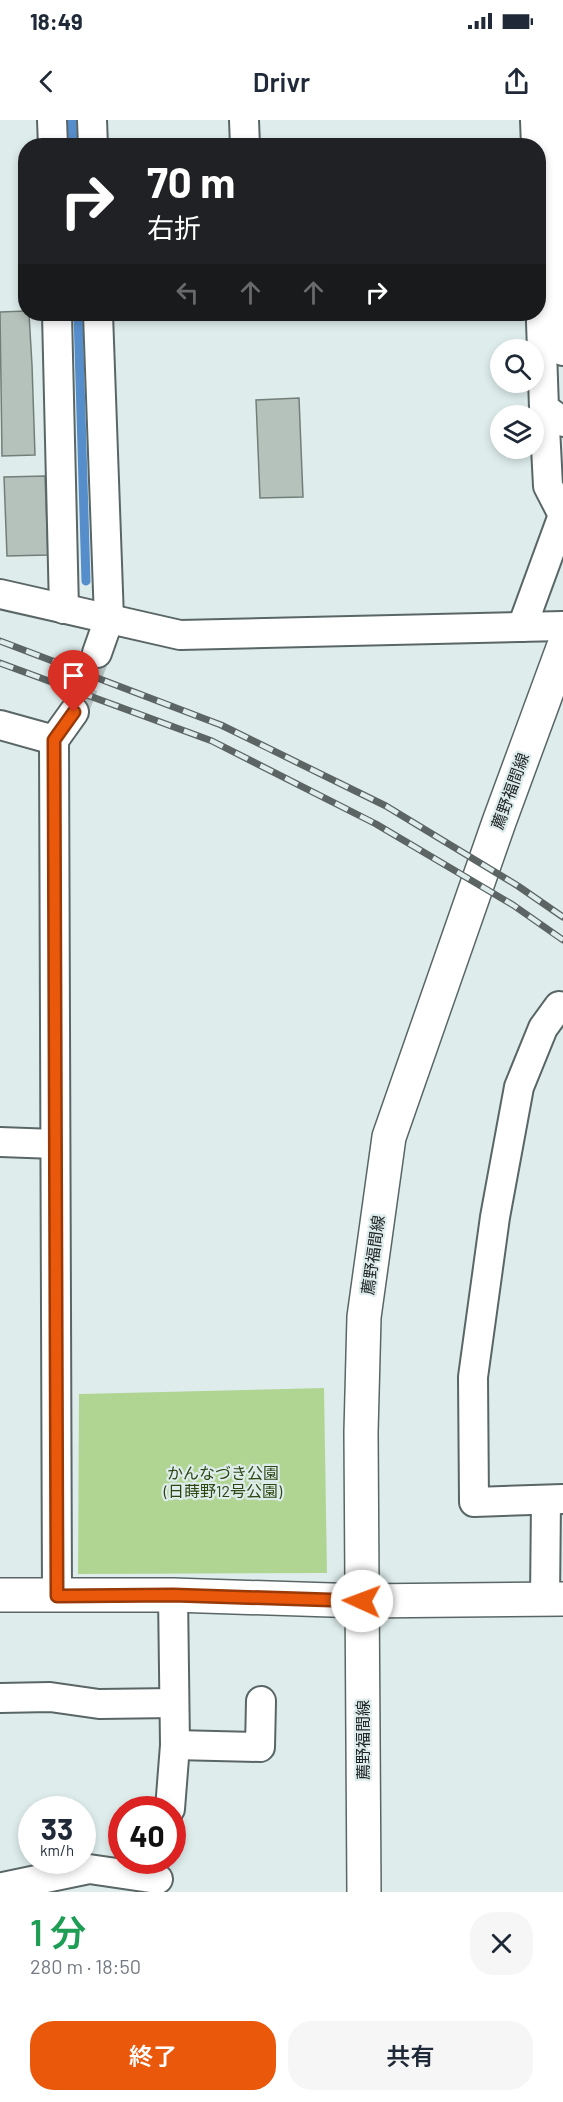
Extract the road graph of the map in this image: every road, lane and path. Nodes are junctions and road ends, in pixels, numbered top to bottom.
1 (52, 120) edge
2 (92, 120) edge
3 (244, 120) edge
4 (535, 120) edge
5 (556, 120) edge
6 (53, 138) edge
7 (93, 138) edge
8 (245, 138) edge
9 (536, 138) edge
10 (57, 321) edge
11 (98, 321) edge
12 (545, 321) edge
13 (563, 351) edge
14 (553, 415) edge
15 (563, 515) edge
16 (0, 594) edge
17 (64, 609) junction
18 (109, 620) junction
19 (547, 632) edge
20 (97, 653) tunnel mouth
21 (74, 712) tunnel mouth
22 (0, 725) edge
23 (54, 740) junction
24 (563, 1009) edge
25 (0, 1142) edge
26 (55, 1144) junction
27 (554, 1499) edge
28 (0, 1595) edge
29 (173, 1595) junction
30 (57, 1596) junction
31 (554, 1599) edge
32 (362, 1601) junction
33 (0, 1698) edge
34 (261, 1701) dead end
35 (174, 1703) junction
36 (175, 1744) junction
37 (171, 1796) edge
38 (158, 1877) edge
39 (3, 1887) dead end
40 (364, 1892) edge

1 - 6 street
2 - 7 street
3 - 8 street
4 - 9 street
5 - 13 street
10 - 17 street
11 - 18 street
12 - 14 street
14 - 15 street
15 - 19 street
16 - 17 street
17 - 18 street
18 - 19 street
18 - 20 street
19 - 32 main road, 薦野福間線
21 - 23 street
22 - 23 street
23 - 26 street
24 - 27 street
25 - 26 street
26 - 30 street
27 - 31 street
28 - 30 main road
29 - 30 main road
29 - 32 main road
29 - 35 street
31 - 32 main road
32 - 40 main road, 薦野福間線
33 - 35 street
34 - 36 street
35 - 36 street
36 - 37 street
38 - 39 street

